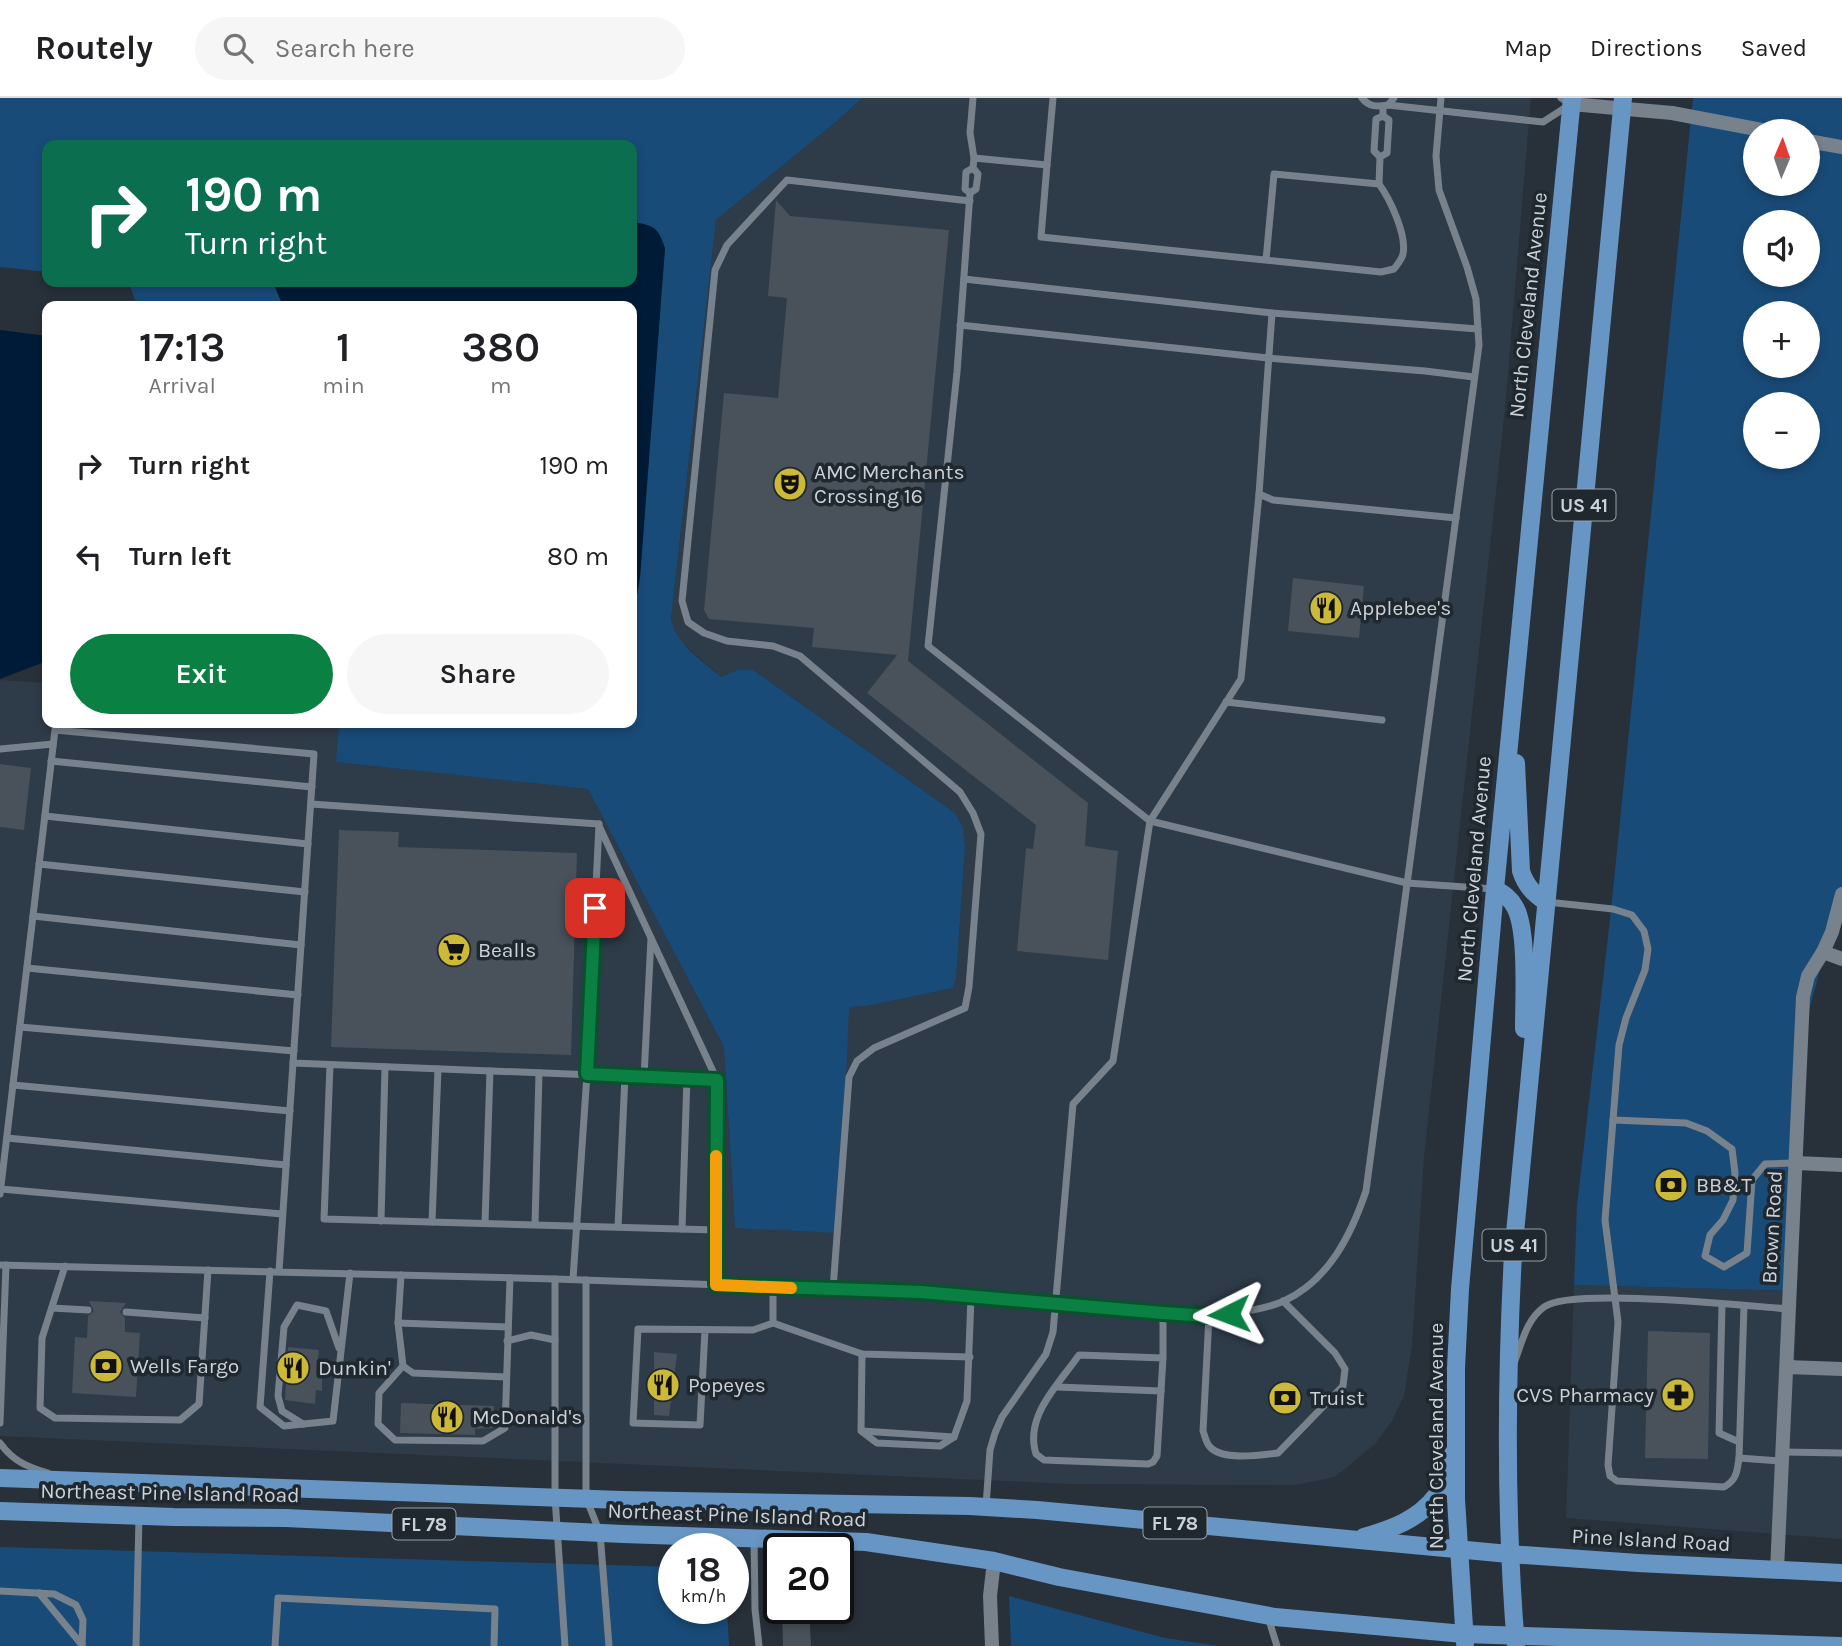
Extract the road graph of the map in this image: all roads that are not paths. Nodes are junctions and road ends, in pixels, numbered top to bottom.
1 (973, 98) edge
2 (1053, 98) edge
3 (1362, 98) edge
4 (1441, 98) edge
5 (1568, 100) edge
6 (1388, 103) edge
7 (1622, 103) edge
8 (1440, 111) junction
9 (1383, 116) junction
10 (1743, 126) edge
11 (1820, 143) edge
12 (1842, 146) edge
13 (1380, 157) junction
14 (974, 158) junction
15 (1047, 165) junction
16 (1379, 184) junction
17 (970, 197) junction
18 (1266, 260) junction
19 (964, 279) junction
20 (1272, 313) junction
21 (960, 325) junction
22 (1478, 329) junction
23 (1268, 359) junction
24 (1474, 377) junction
25 (1259, 494) junction
26 (1455, 517) junction
27 (1513, 700) junction
28 (1226, 702) junction
29 (1382, 720) dead end
30 (53, 744) junction
31 (0, 749) edge
32 (51, 761) junction
33 (312, 787) junction
34 (310, 804) junction
35 (45, 816) junction
36 (1150, 821) junction
37 (599, 824) junction
38 (308, 844) junction
39 (39, 864) junction
40 (1407, 883) junction
41 (1495, 889) junction
42 (304, 892) junction
43 (1842, 894) edge
44 (1546, 902) junction
45 (33, 916) junction
46 (651, 936) junction
47 (301, 945) junction
48 (1824, 951) junction
49 (1842, 958) edge
50 (27, 968) junction
51 (298, 995) junction
52 (20, 1027) junction
53 (294, 1051) junction
54 (293, 1063) junction
55 (330, 1065) junction
56 (385, 1067) junction
57 (438, 1069) junction
58 (490, 1071) junction
59 (539, 1073) junction
60 (587, 1074) junction
61 (625, 1076) junction
62 (644, 1077) junction
63 (687, 1078) junction
64 (717, 1080) junction
65 (13, 1085) junction
66 (290, 1111) junction
67 (1527, 1111) junction
68 (1613, 1120) junction
69 (7, 1139) junction
70 (1796, 1163) junction
71 (286, 1165) junction
72 (1842, 1165) edge
73 (1, 1189) edge
74 (0, 1194) edge
75 (282, 1214) junction
76 (381, 1221) junction
77 (432, 1222) junction
78 (485, 1223) junction
79 (535, 1224) junction
80 (577, 1226) junction
81 (618, 1227) junction
82 (682, 1229) junction
83 (716, 1230) junction
84 (3, 1265) edge
85 (65, 1266) junction
86 (208, 1270) junction
87 (270, 1271) junction
88 (279, 1271) junction
89 (350, 1273) junction
90 (401, 1275) junction
91 (510, 1278) junction
92 (555, 1279) junction
93 (573, 1279) junction
94 (586, 1280) junction
95 (716, 1285) junction
96 (774, 1287) junction
97 (833, 1289) junction
98 (971, 1297) junction
99 (1615, 1298) junction
100 (1283, 1301) junction
101 (1055, 1304) junction
102 (1722, 1305) junction
103 (1744, 1306) junction
104 (52, 1308) junction
105 (1789, 1309) junction
106 (88, 1310) dead end
107 (126, 1312) dead end
108 (1163, 1313) junction
109 (1209, 1316) junction
110 (205, 1318) junction
111 (773, 1323) junction
112 (398, 1324) junction
113 (508, 1327) junction
114 (705, 1330) junction
115 (508, 1340) junction
116 (555, 1340) junction
117 (340, 1352) junction
118 (862, 1354) junction
119 (970, 1357) junction
120 (1163, 1358) junction
121 (403, 1366) junction
122 (1787, 1367) junction
123 (1842, 1370) edge
124 (506, 1377) junction
125 (1508, 1380) junction
126 (1057, 1387) junction
127 (1161, 1391) junction
128 (0, 1423) edge
129 (303, 1424) junction
130 (1739, 1442) junction
131 (0, 1443) edge
132 (1456, 1446) junction
133 (1842, 1453) edge
134 (1782, 1456) junction
135 (1739, 1458) junction
136 (0, 1478) edge
137 (75, 1481) junction
138 (555, 1497) junction
139 (586, 1498) junction
140 (986, 1507) junction
141 (0, 1511) edge
142 (139, 1516) junction
143 (557, 1531) junction
144 (600, 1533) junction
145 (754, 1538) junction
146 (1354, 1540) junction
147 (1458, 1550) junction
148 (1509, 1554) junction
149 (994, 1561) junction
150 (1777, 1570) junction
151 (1842, 1573) edge
152 (0, 1591) edge
153 (39, 1594) junction
154 (1268, 1616) junction
155 (1465, 1640) edge
156 (1516, 1641) edge
157 (1788, 1645) edge
158 (82, 1646) edge
159 (136, 1646) edge
160 (275, 1646) edge
161 (494, 1646) edge
162 (565, 1646) edge
163 (609, 1646) edge
164 (758, 1646) edge
165 (992, 1646) edge
166 (1277, 1646) edge
167 (1840, 1646) edge

1 - 14 lane
2 - 15 lane
3 - 6 lane
4 - 8 lane
5 - 7 street
5 - 8 lane
5 - 27 main road, North Cleveland Avenue / US 41
6 - 8 lane
6 - 9 lane
7 - 10 street
7 - 44 main road, US 41
8 - 22 lane
9 - 13 lane
9 - 13 lane
11 - 12 street
13 - 16 lane
14 - 15 lane
14 - 17 lane
15 - 18 lane
16 - 18 lane
16 - 18 lane
17 - 19 lane
17 - 97 lane
19 - 20 lane
19 - 21 lane
20 - 22 lane
20 - 23 lane
21 - 23 lane
21 - 36 lane
22 - 24 lane
23 - 24 lane
23 - 25 lane
24 - 26 lane
25 - 26 lane
25 - 28 lane
26 - 40 lane
27 - 41 main road, North Cleveland Avenue / US 41
27 - 44 main road
28 - 29 lane
28 - 36 lane
30 - 31 lane
30 - 32 lane
30 - 33 lane
32 - 33 lane
32 - 35 lane
33 - 34 lane
34 - 37 lane
34 - 38 lane
35 - 38 lane
35 - 39 lane
36 - 40 lane
36 - 101 lane
37 - 46 lane
37 - 60 lane
38 - 42 lane
39 - 42 lane
39 - 45 lane
40 - 41 lane
40 - 100 lane
41 - 67 main road
41 - 132 main road, North Cleveland Avenue / US 41
42 - 47 lane
43 - 48 street, Brown Road
44 - 67 main road, US 41
44 - 68 lane
45 - 47 lane
45 - 50 lane
46 - 62 lane
46 - 64 lane
47 - 51 lane
48 - 49 street
48 - 70 street, Brown Road
50 - 51 lane
50 - 52 lane
51 - 53 lane
52 - 53 lane
52 - 65 lane
53 - 54 lane
54 - 55 lane
54 - 66 lane
55 - 56 lane
55 - 76 lane
56 - 57 lane
56 - 76 lane
57 - 58 lane
57 - 77 lane
58 - 59 lane
58 - 78 lane
59 - 60 lane
59 - 79 lane
60 - 61 lane
60 - 80 lane
61 - 62 lane
61 - 81 lane
62 - 63 lane
63 - 64 lane
63 - 82 lane
64 - 83 lane
65 - 66 lane
65 - 69 lane
66 - 71 lane
67 - 125 main road, US 41
68 - 70 lane
68 - 99 lane
69 - 71 lane
69 - 73 lane
70 - 72 street
70 - 105 street, Brown Road
71 - 75 lane
73 - 74 lane
73 - 75 lane
75 - 88 lane
76 - 77 lane
77 - 78 lane
78 - 79 lane
79 - 80 lane
80 - 81 lane
80 - 93 lane
81 - 82 lane
82 - 83 lane
83 - 95 lane
84 - 85 lane
84 - 128 lane
85 - 86 lane
85 - 104 lane
86 - 87 lane
86 - 110 lane
87 - 88 lane
87 - 129 lane
88 - 89 lane
89 - 90 lane
89 - 117 lane
90 - 91 lane
90 - 112 lane
91 - 92 lane
91 - 113 lane
92 - 93 lane
92 - 116 lane
93 - 94 lane
94 - 95 lane
94 - 139 lane
95 - 96 lane
96 - 97 lane
96 - 111 lane
97 - 98 lane
98 - 101 lane
98 - 119 lane
99 - 102 lane
99 - 125 lane
99 - 135 lane
100 - 109 lane
100 - 109 lane
101 - 108 lane
101 - 140 lane
102 - 103 lane
102 - 130 lane
103 - 105 lane
103 - 130 lane
104 - 106 lane
104 - 110 lane
105 - 122 street, Brown Road
107 - 110 lane
108 - 109 lane
108 - 120 lane
111 - 114 lane
111 - 118 lane
112 - 113 lane
112 - 121 lane
113 - 115 lane
114 - 114 lane
115 - 116 lane
115 - 124 lane
116 - 138 lane
117 - 129 lane
117 - 129 lane
118 - 119 lane
118 - 119 lane
120 - 126 lane
120 - 127 lane
121 - 124 lane
121 - 124 lane
122 - 123 street
122 - 134 street, Brown Road
125 - 148 main road, US 41
126 - 127 lane
126 - 127 lane
130 - 135 lane
131 - 137 lane
132 - 146 main road
132 - 147 main road, North Cleveland Avenue / US 41
133 - 134 lane
134 - 135 lane
134 - 150 street, Brown Road
136 - 137 main road, Northeast Pine Island Road / FL 78
137 - 138 main road, Northeast Pine Island Road / FL 78
138 - 139 main road, Northeast Pine Island Road / FL 78
138 - 143 lane
139 - 140 main road, Northeast Pine Island Road / FL 78
139 - 144 lane
140 - 146 main road, Northeast Pine Island Road / FL 78
141 - 142 main road, Northeast Pine Island Road / FL 78
142 - 143 main road, Northeast Pine Island Road / FL 78
142 - 159 lane
143 - 144 main road, Northeast Pine Island Road / FL 78
143 - 162 lane
144 - 145 main road, Northeast Pine Island Road / FL 78
144 - 163 lane
145 - 149 main road, Northeast Pine Island Road / FL 78
145 - 164 lane
146 - 147 main road, Northeast Pine Island Road / FL 78
147 - 148 main road, Pine Island Road / FL 78
147 - 155 main road, North Cleveland Avenue / US 41
148 - 150 main road, Pine Island Road / FL 78
148 - 156 main road, US 41
149 - 154 main road, Northeast Pine Island Road / FL 78
149 - 165 street
150 - 151 main road, Pine Island Road / FL 78
152 - 153 lane
153 - 158 lane
153 - 158 lane
154 - 155 main road, Northeast Pine Island Road / FL 78
154 - 166 lane
155 - 156 main road, FL 78
156 - 157 main road, FL 78
157 - 167 main road, FL 78
160 - 161 lane

